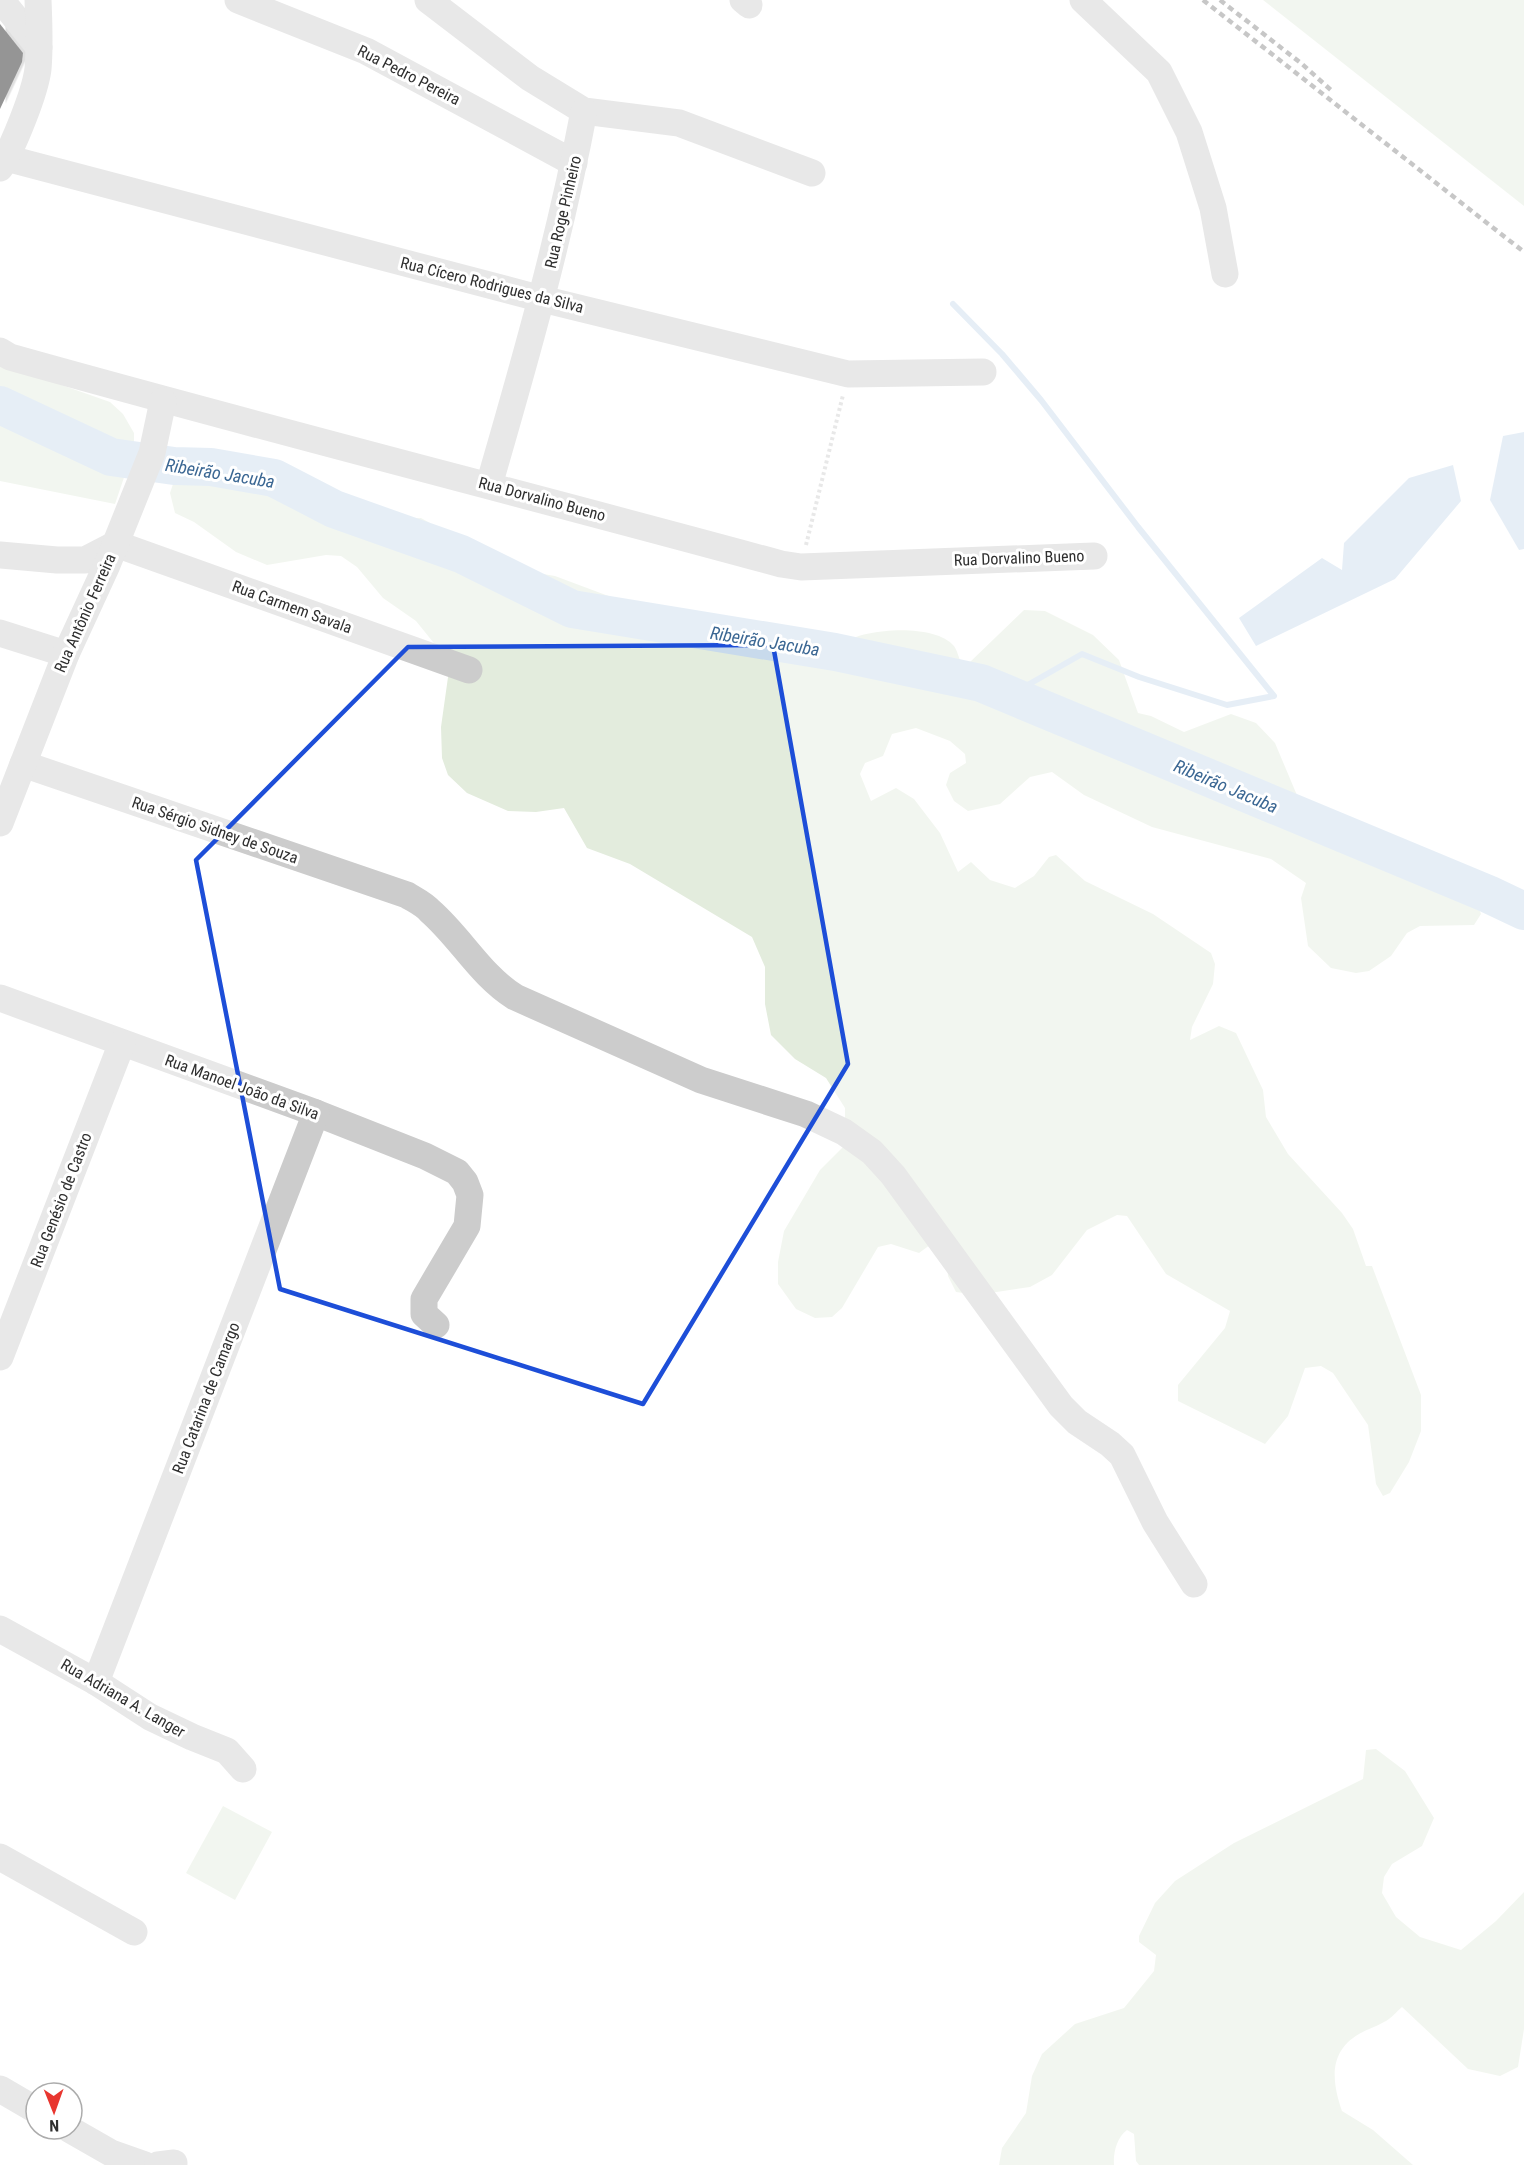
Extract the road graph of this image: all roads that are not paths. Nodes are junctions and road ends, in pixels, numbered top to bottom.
1 (1, 0) edge
2 (38, 0) edge
3 (238, 0) edge
4 (428, 0) edge
5 (1083, 0) edge
6 (39, 46) junction
7 (584, 111) junction
8 (3, 163) edge
9 (574, 163) junction
10 (812, 172) dead end
11 (1225, 274) dead end
12 (542, 299) junction
13 (0, 351) edge
14 (983, 372) dead end
15 (163, 401) junction
16 (489, 485) junction
17 (116, 544) junction
18 (0, 555) edge
19 (1094, 556) dead end
20 (0, 633) edge
21 (66, 654) junction
22 (469, 670) dead end
23 (23, 764) junction
24 (0, 823) edge
25 (0, 998) edge
26 (122, 1043) junction
27 (316, 1113) junction
28 (436, 1325) dead end
29 (0, 1357) edge
30 (1194, 1584) dead end
31 (0, 1629) edge
32 (96, 1682) junction
33 (243, 1769) dead end
34 (0, 1857) edge
35 (134, 1932) dead end
36 (0, 2089) edge
37 (24, 2103) edge
38 (84, 2138) edge
39 (145, 2165) edge

1 - 6 street
2 - 6 street
3 - 9 street, Rua Pedro Pereira
4 - 7 street
5 - 11 street
6 - 8 street
7 - 9 street, Rua Roge Pinheiro
7 - 10 street
8 - 12 street, Rua Cícero Rodrigues da Silva
9 - 12 street, Rua Roge Pinheiro
12 - 14 street, Rua Cícero Rodrigues da Silva
12 - 16 street, Rua Roge Pinheiro
13 - 15 street, Rua Dorvalino Bueno
15 - 16 street, Rua Dorvalino Bueno
15 - 17 street, Rua Antônio Ferreira
16 - 19 street, Rua Dorvalino Bueno
17 - 18 street
17 - 21 street, Rua Antônio Ferreira
17 - 22 street, Rua Carmem Savala
20 - 21 street
21 - 23 street, Rua Antônio Ferreira
23 - 24 street, Rua Antônio Ferreira
23 - 30 street, Rua Sérgio Sidney de Souza
25 - 26 street, Rua Manoel João da Silva
26 - 27 street, Rua Manoel João da Silva
26 - 29 street, Rua Genésio de Castro
27 - 28 street, Rua Manoel João da Silva
27 - 32 street, Rua Catarina de Camargo
31 - 32 street, Rua Adriana A. Langer
32 - 33 street, Rua Adriana A. Langer
34 - 35 street
36 - 37 street
38 - 39 street

